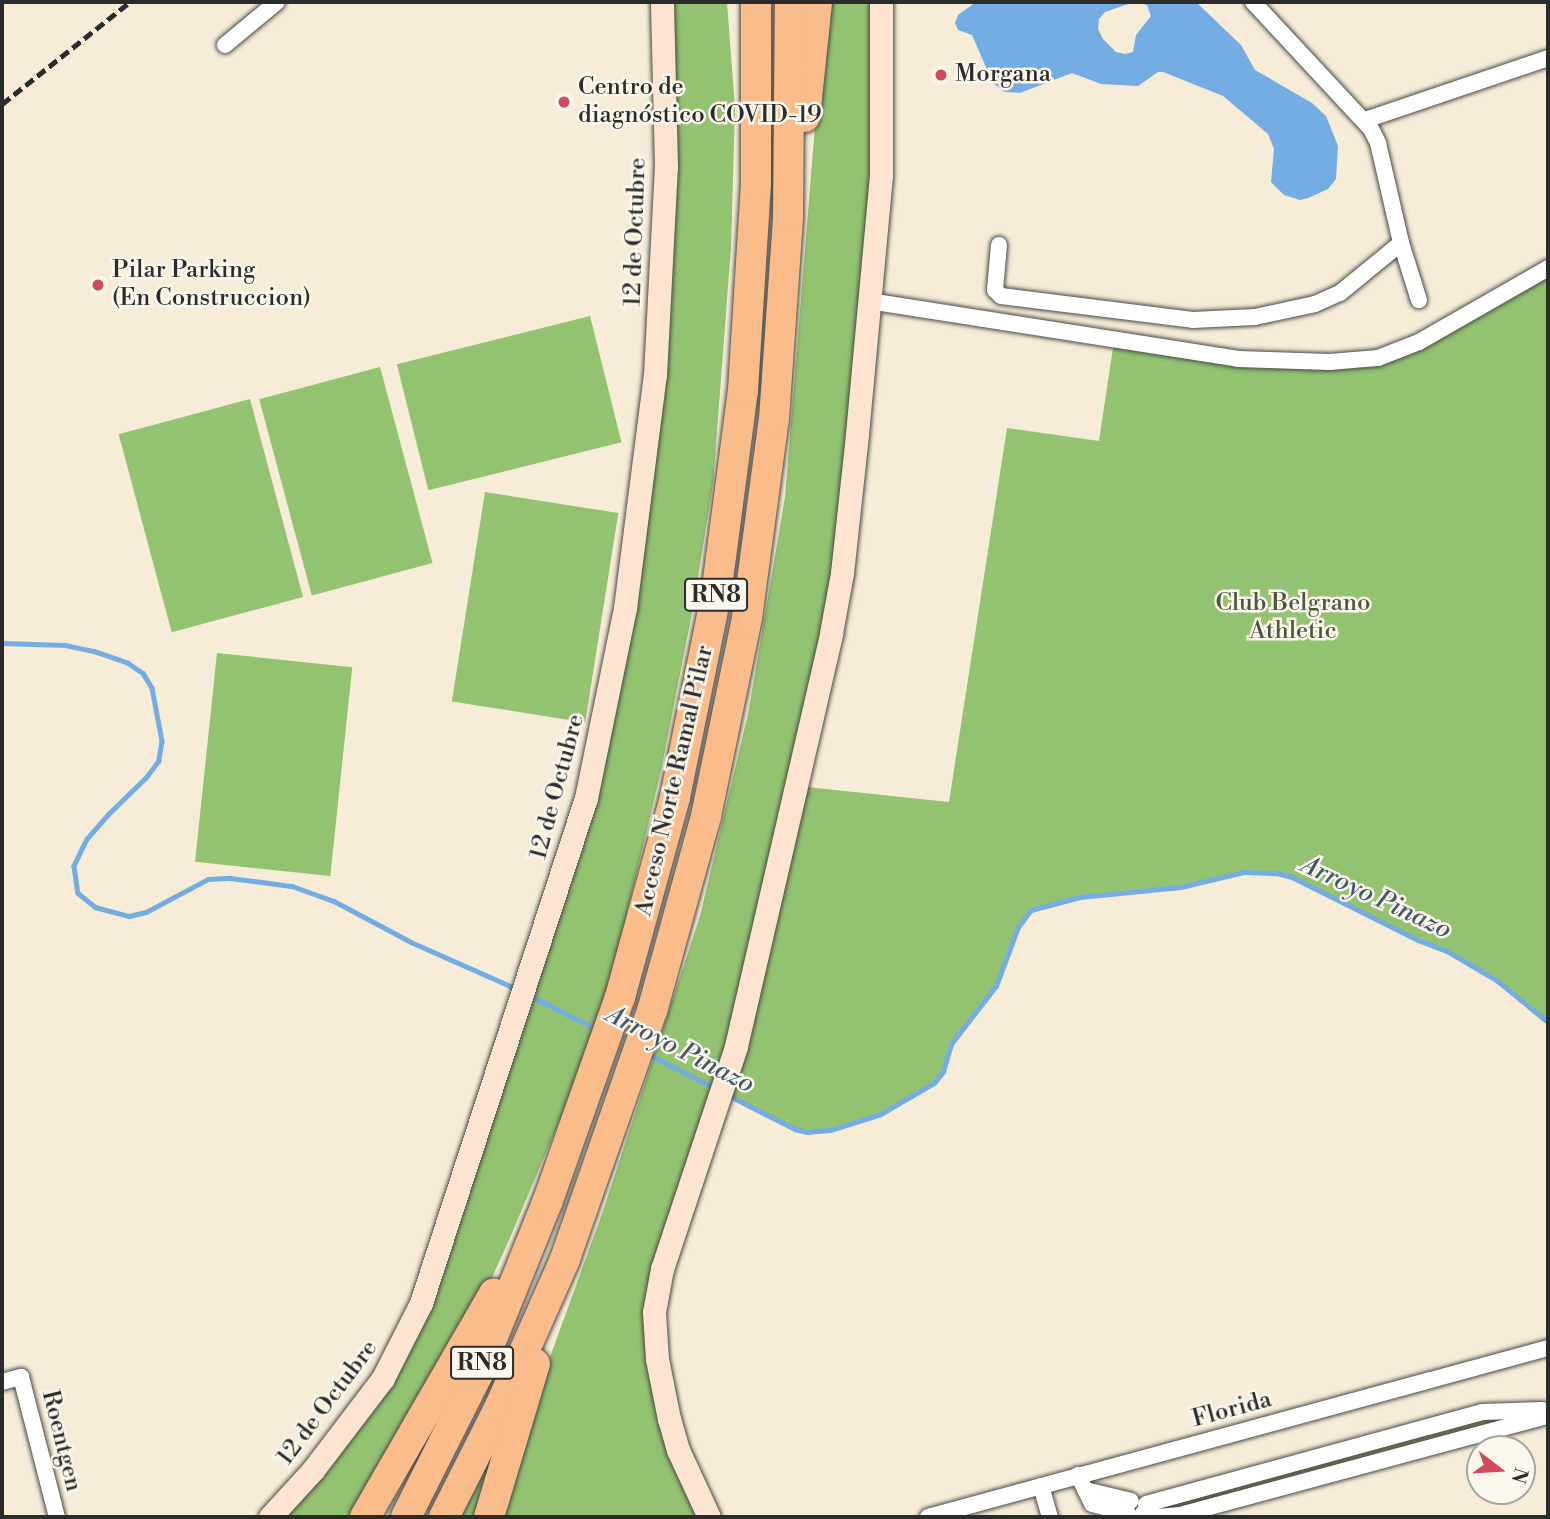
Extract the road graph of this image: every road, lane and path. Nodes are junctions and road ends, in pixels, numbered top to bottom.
1 (277, 2) edge
2 (662, 2) edge
3 (736, 2) edge
4 (755, 2) edge
5 (790, 2) edge
6 (817, 2) edge
7 (881, 2) edge
8 (1253, 2) edge
9 (225, 45) dead end
10 (1548, 58) edge
11 (1365, 120) junction
12 (756, 183) junction
13 (788, 217) junction
14 (1401, 243) junction
15 (999, 245) dead end
16 (1548, 268) edge
17 (1419, 300) dead end
18 (869, 301) junction
19 (547, 1203) junction
20 (565, 1259) junction
21 (1548, 1348) edge
22 (2, 1382) edge
23 (1548, 1410) edge
24 (1548, 1416) edge
25 (1082, 1483) junction
26 (1041, 1486) junction
27 (1164, 1500) junction
28 (1137, 1508) junction
29 (57, 1517) edge
30 (270, 1517) edge
31 (365, 1517) edge
32 (406, 1517) edge
33 (444, 1517) edge
34 (489, 1517) edge
35 (709, 1517) edge
36 (928, 1517) edge
37 (1050, 1517) edge
38 (1168, 1517) edge

1 - 9 street
2 - 30 street, 12 de Octubre
3 - 12 highway
4 - 12 highway, Acceso Norte Ramal Pilar / RN8
5 - 13 highway, Acceso Norte Ramal Pilar / RN8
6 - 13 highway
7 - 18 street
8 - 11 street
10 - 11 street
11 - 14 street
12 - 19 highway, Acceso Norte Ramal Pilar / RN8
13 - 20 highway, Acceso Norte Ramal Pilar / RN8
14 - 15 street
14 - 17 street
16 - 18 street
18 - 35 street
19 - 31 highway
19 - 32 highway, Acceso Norte Ramal Pilar / RN8
20 - 33 highway, Acceso Norte Ramal Pilar / RN8
20 - 34 highway
21 - 25 street, Florida
22 - 29 street, Roentgen
23 - 27 street
24 - 38 street
25 - 26 street, Florida
25 - 28 street
26 - 36 street, Florida
26 - 37 street
27 - 28 street
27 - 38 street
28 - 38 street

